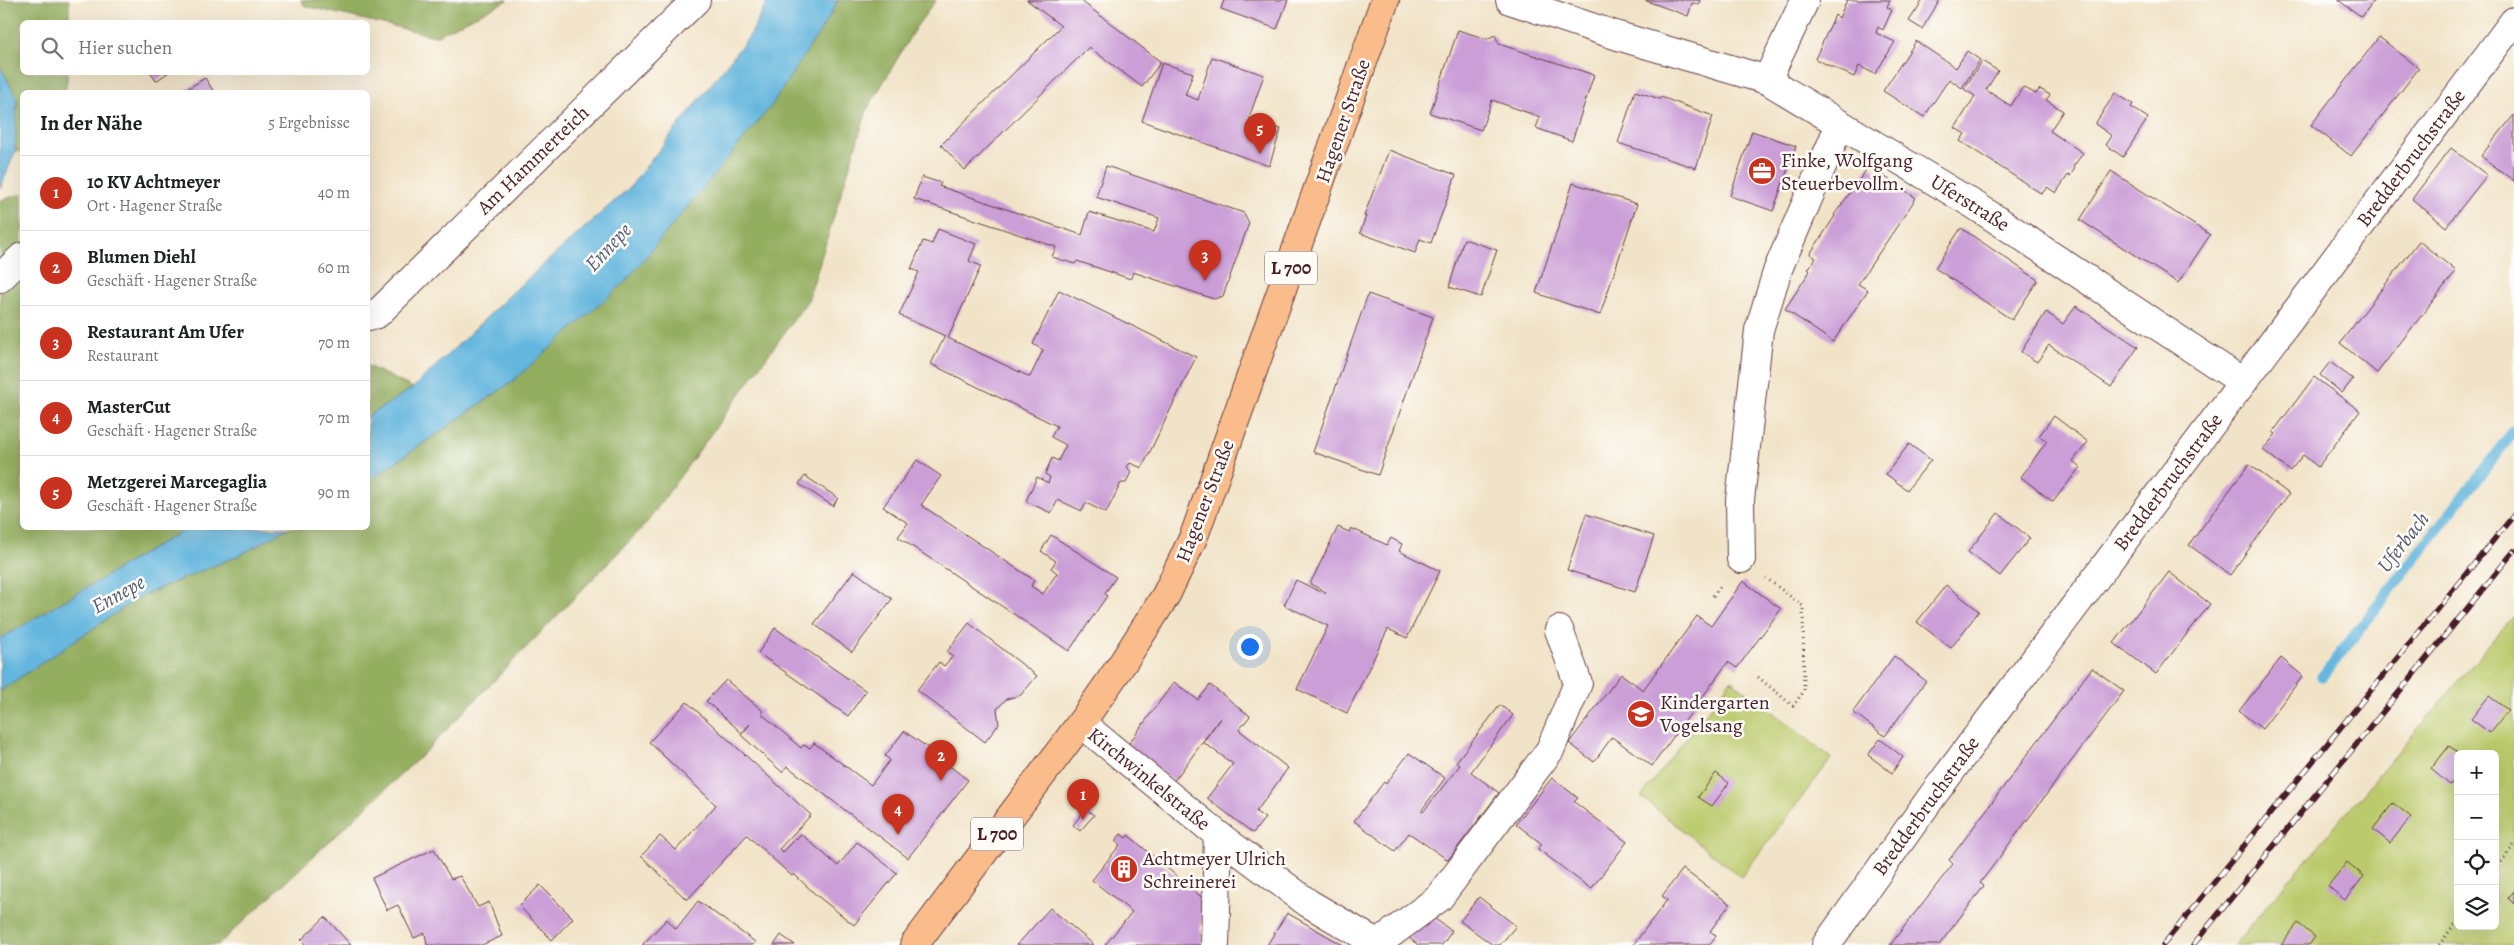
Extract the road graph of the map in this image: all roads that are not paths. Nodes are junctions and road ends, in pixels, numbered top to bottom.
1 (696, 0) edge
2 (1385, 0) edge
3 (1510, 0) edge
4 (1805, 0) edge
5 (2514, 21) edge
6 (1766, 80) junction
7 (1840, 124) junction
8 (20, 259) edge
9 (0, 278) edge
10 (370, 316) edge
11 (2243, 382) junction
12 (1741, 559) road end
13 (1559, 630) dead end
14 (1081, 723) junction
15 (1218, 834) junction
16 (1379, 944) edge
17 (914, 945) edge
18 (1215, 945) edge
19 (1826, 945) edge

1 - 10 street, Am Hammerteich
2 - 14 main road, Hagener Straße / L 700
3 - 6 street, Uferstraße
4 - 6 street
5 - 11 street, Bredderbruchstraße
6 - 7 street, Uferstraße
7 - 11 street, Uferstraße
7 - 12 street
8 - 9 street
11 - 19 street, Bredderbruchstraße
13 - 16 street
14 - 15 street, Kirchwinkelstraße
14 - 17 main road, Hagener Straße / L 700
15 - 16 street, Kirchwinkelstraße
15 - 18 street, Kirchwinkelstraße

